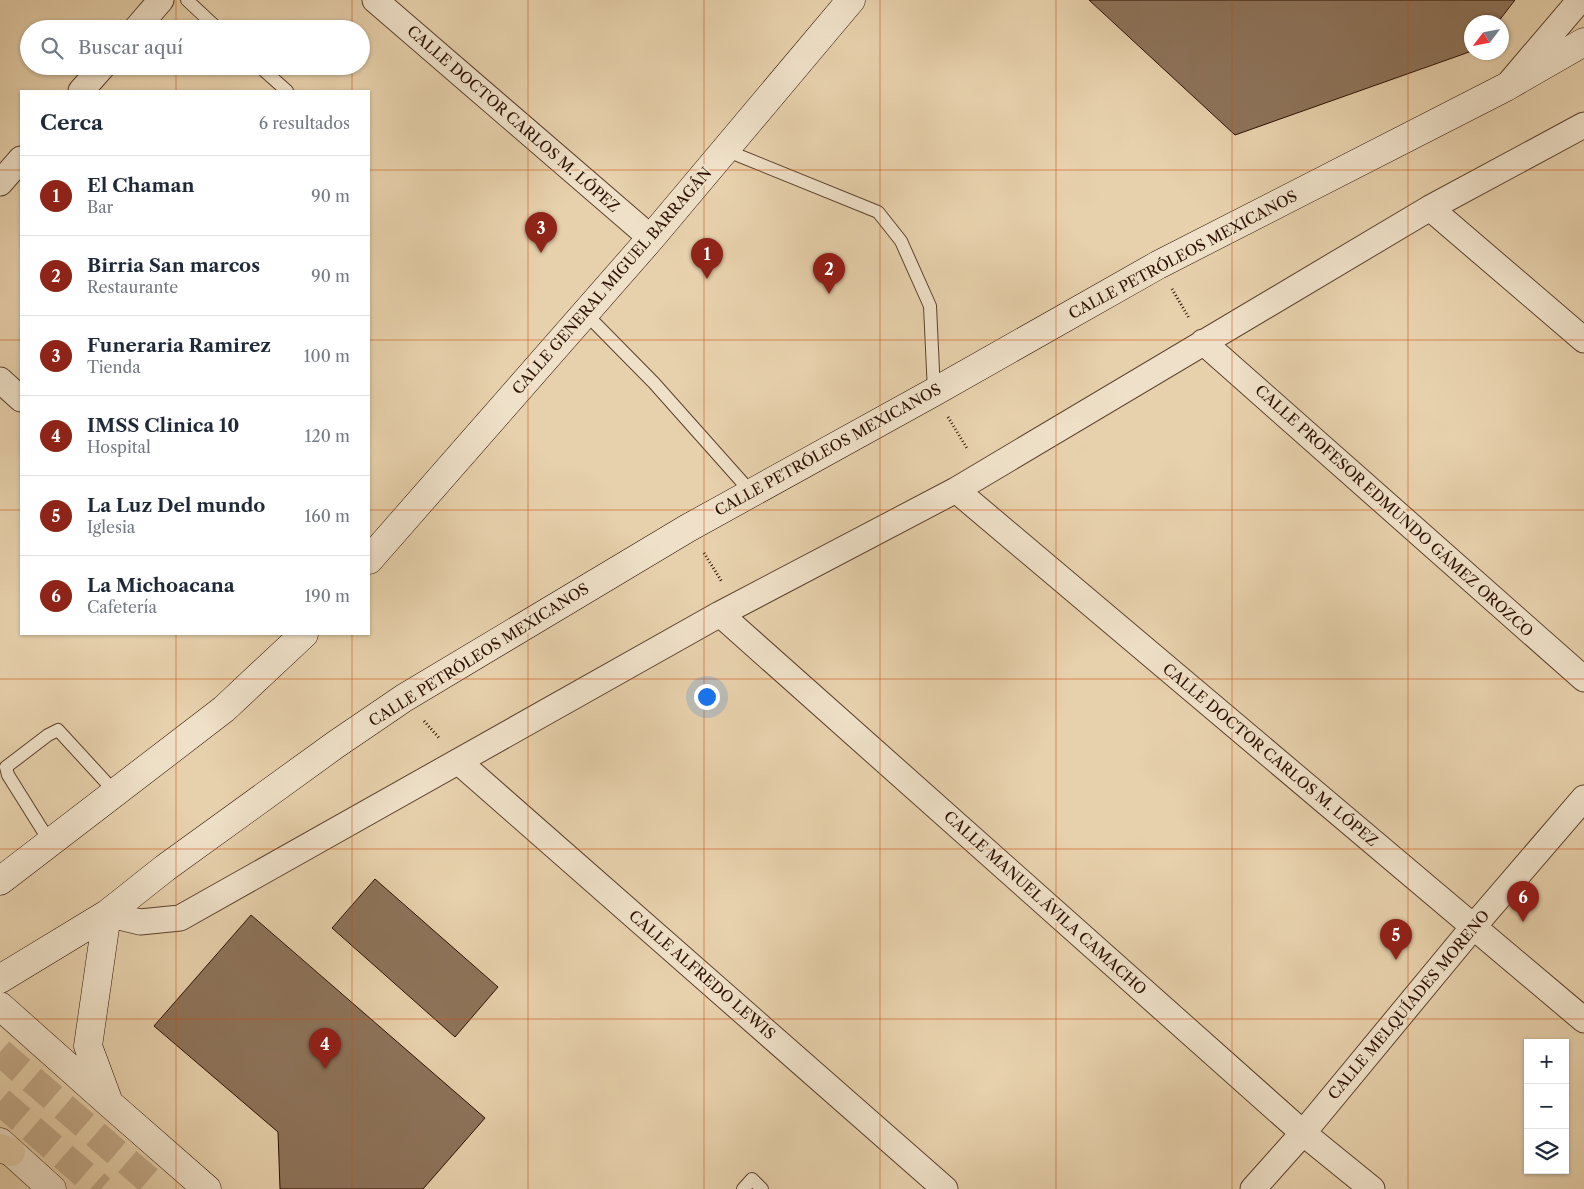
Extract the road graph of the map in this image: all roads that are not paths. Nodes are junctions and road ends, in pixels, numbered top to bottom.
1 (162, 0) edge
2 (187, 0) edge
3 (375, 0) edge
4 (852, 0) edge
5 (1580, 0) edge
6 (144, 20) edge
7 (208, 20) edge
8 (1584, 42) edge
9 (95, 75) edge
10 (269, 75) edge
11 (1506, 87) junction
12 (82, 90) edge
13 (286, 90) edge
14 (1584, 125) edge
15 (725, 150) junction
16 (20, 160) edge
17 (0, 183) edge
18 (1430, 208) junction
19 (651, 238) junction
20 (585, 313) junction
21 (1584, 340) edge
22 (1203, 342) junction
23 (0, 380) edge
24 (934, 392) junction
25 (20, 398) edge
26 (956, 490) junction
27 (751, 492) junction
28 (370, 559) edge
29 (729, 610) junction
30 (300, 635) edge
31 (1584, 679) edge
32 (459, 762) junction
33 (115, 792) junction
34 (1584, 798) edge
35 (50, 842) junction
36 (0, 880) edge
37 (107, 914) junction
38 (1474, 926) junction
39 (0, 979) edge
40 (0, 1006) edge
41 (1584, 1020) edge
42 (110, 1104) junction
43 (1303, 1133) junction
44 (4, 1147) edge
45 (52, 1189) edge
46 (207, 1189) edge
47 (743, 1189) edge
48 (762, 1189) edge
49 (945, 1189) edge
50 (1253, 1189) edge
51 (1372, 1189) edge

1 - 6 street
2 - 7 lane
3 - 19 street, CALLE DOCTOR CARLOS M. LÓPEZ
4 - 15 main road, CALLE GENERAL MIGUEL BARRAGÁN
5 - 11 street
8 - 11 main road, CALLE PETRÓLEOS MEXICANOS
9 - 12 street
10 - 13 lane
11 - 24 main road, CALLE PETRÓLEOS MEXICANOS
14 - 18 street
15 - 19 main road, CALLE GENERAL MIGUEL BARRAGÁN
15 - 24 lane
16 - 17 street
18 - 21 street
18 - 22 street
19 - 20 main road, CALLE GENERAL MIGUEL BARRAGÁN
20 - 27 lane
20 - 28 main road, CALLE GENERAL MIGUEL BARRAGÁN
22 - 26 street
22 - 31 street, CALLE PROFESOR EDMUNDO GÁMEZ OROZCO
23 - 25 street
24 - 27 main road, CALLE PETRÓLEOS MEXICANOS
26 - 29 street
26 - 38 street, CALLE DOCTOR CARLOS M. LÓPEZ
27 - 37 main road, CALLE PETRÓLEOS MEXICANOS
29 - 32 street
29 - 43 street, CALLE MANUEL ÁVILA CAMACHO
30 - 33 main road
32 - 37 street
32 - 49 street, CALLE ALFREDO LEWIS
33 - 35 main road
33 - 35 lane
34 - 38 street, CALLE MELQUÍADES MORENO
35 - 36 main road
37 - 39 main road, CALLE PETRÓLEOS MEXICANOS
37 - 42 main road
38 - 41 street, CALLE DOCTOR CARLOS M. LÓPEZ
38 - 43 street, CALLE MELQUÍADES MORENO
40 - 42 main road
42 - 46 main road
43 - 50 street, CALLE MELQUÍADES MORENO
43 - 51 street, CALLE MANUEL ÁVILA CAMACHO
44 - 45 main road
47 - 48 lane

